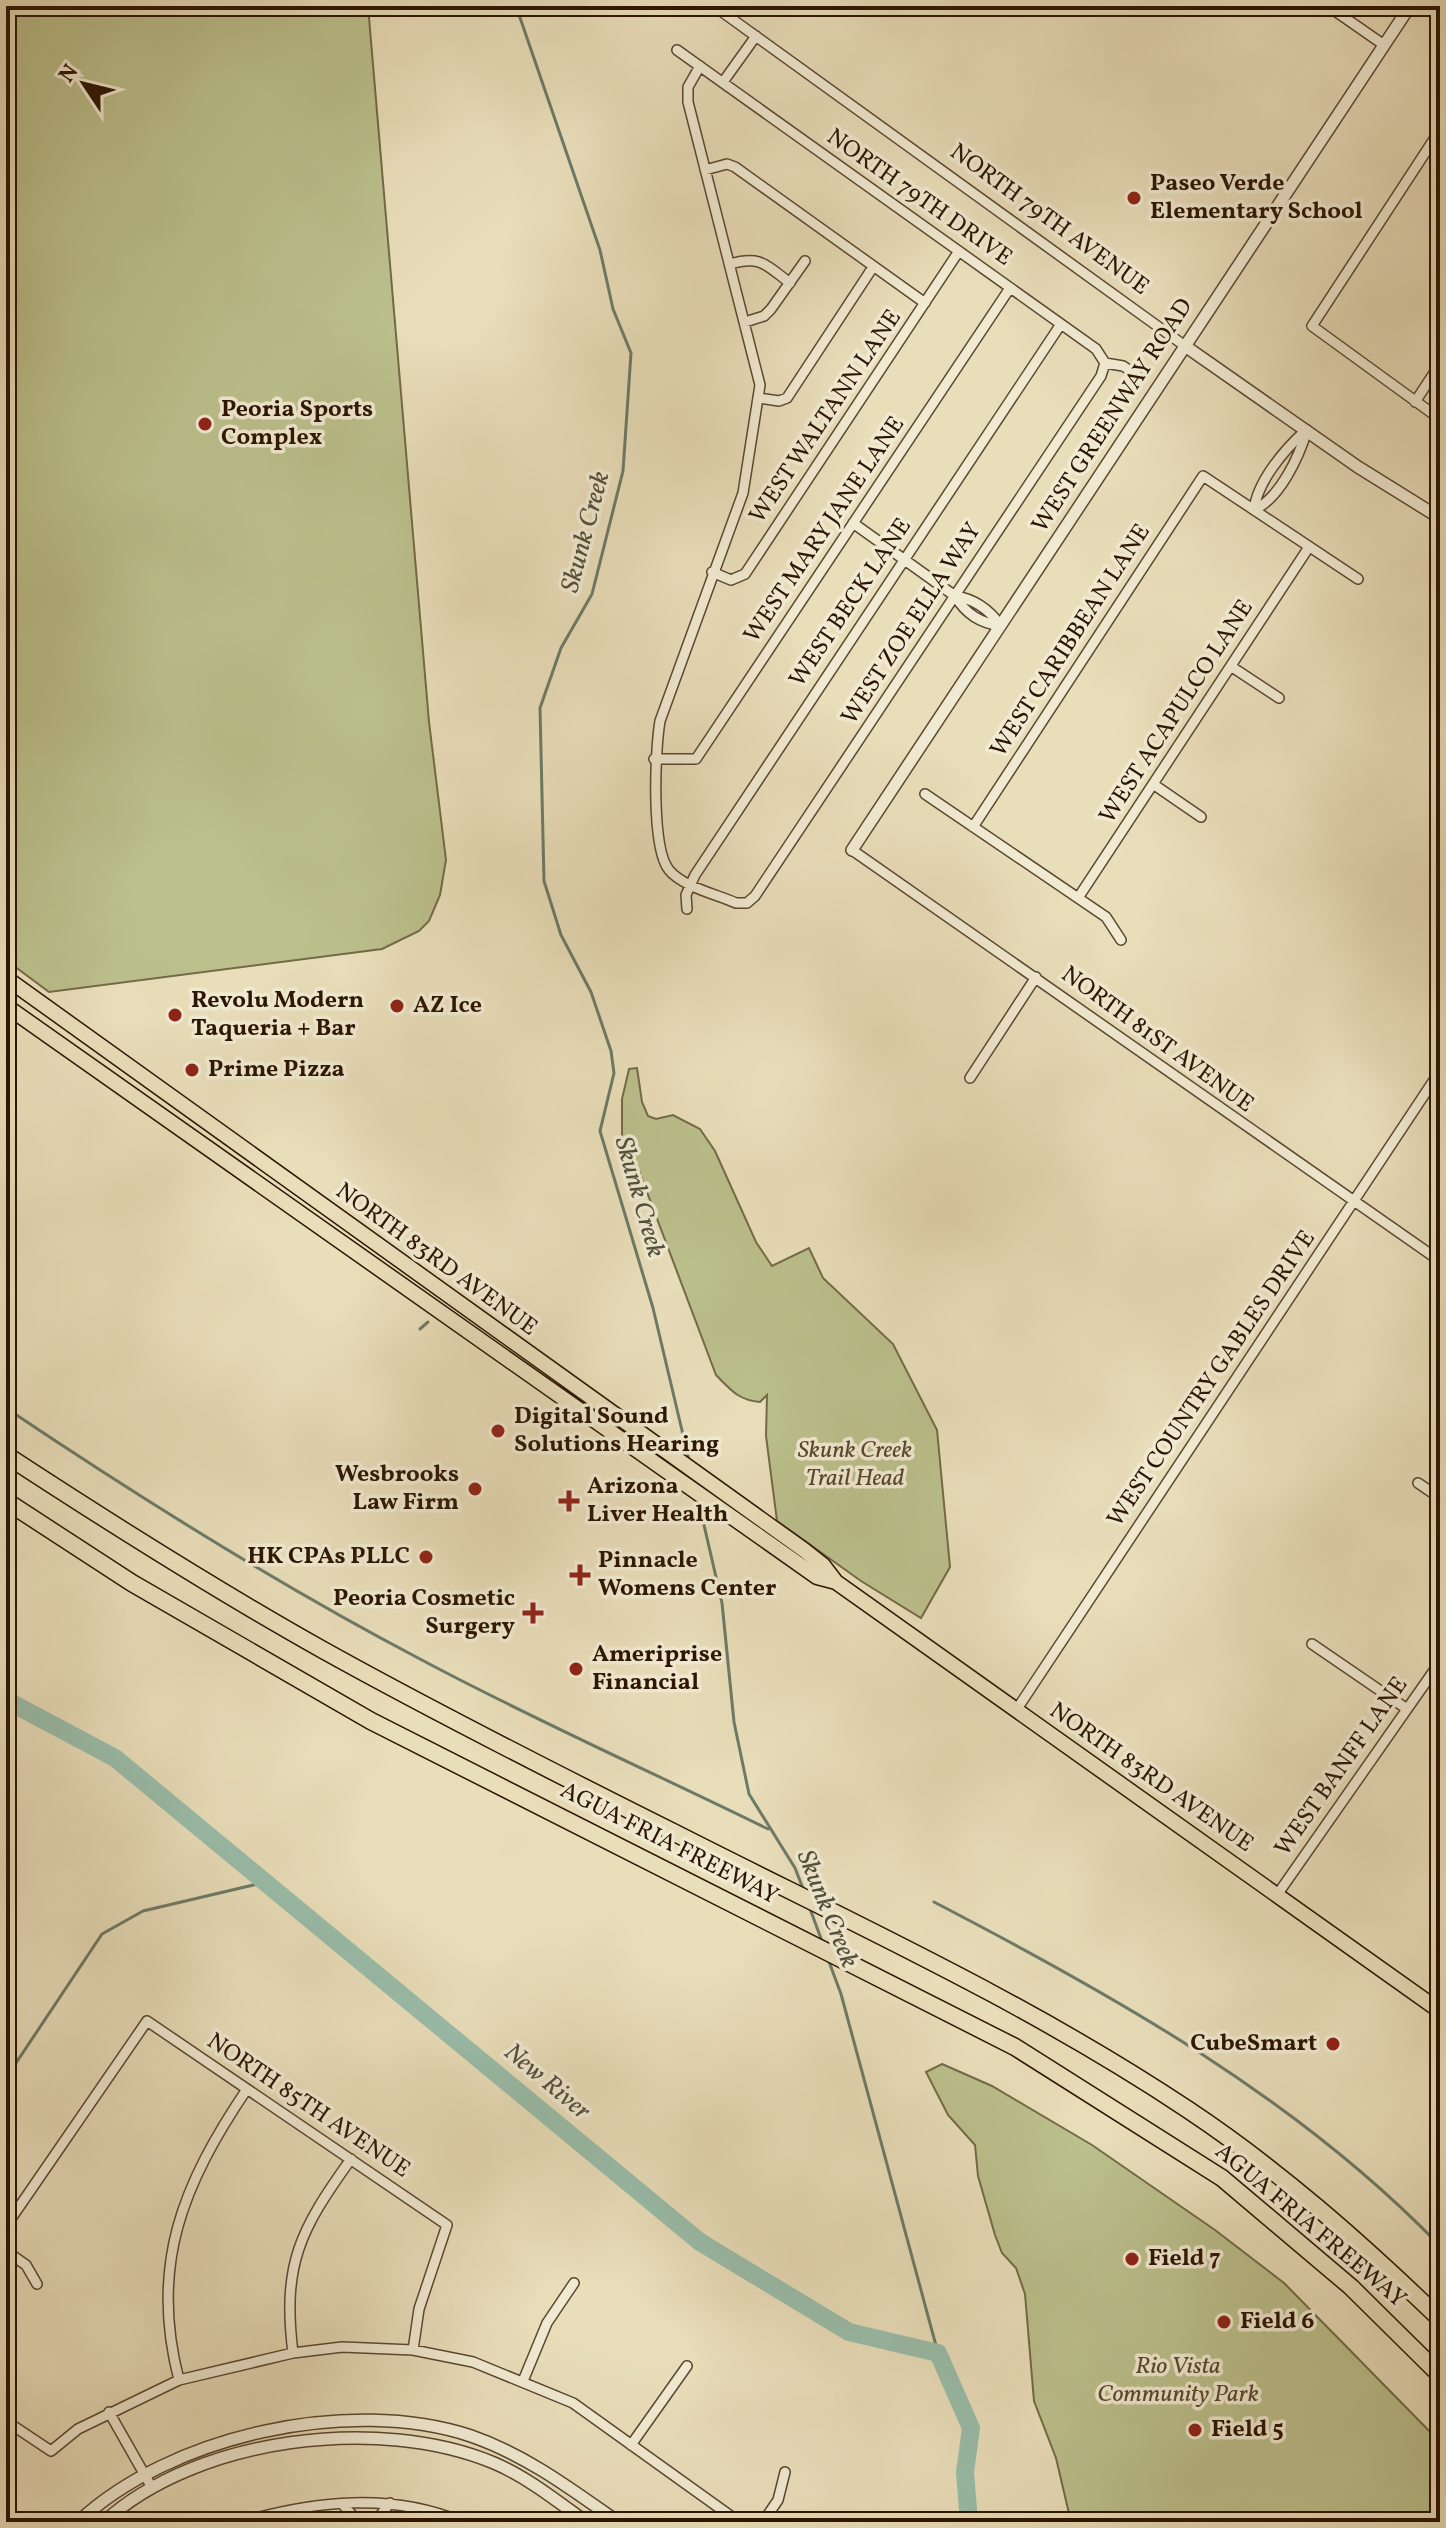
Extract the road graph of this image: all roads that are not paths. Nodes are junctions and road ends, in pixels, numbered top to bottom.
1 (714, 6) edge
2 (1328, 6) edge
3 (1410, 6) edge
4 (756, 36) junction
5 (1384, 45) junction
6 (677, 50) dead end
7 (700, 66) junction
8 (723, 82) junction
9 (1440, 130) edge
10 (705, 170) junction
11 (959, 251) junction
12 (805, 261) dead end
13 (730, 264) junction
14 (873, 267) junction
15 (790, 283) junction
16 (1010, 288) junction
17 (925, 303) junction
18 (745, 322) junction
19 (1061, 324) junction
20 (1185, 346) junction
21 (1105, 363) junction
22 (1440, 364) edge
23 (1137, 375) dead end
24 (759, 398) junction
25 (1415, 402) junction
26 (1440, 419) edge
27 (1307, 430) junction
28 (1254, 510) junction
29 (1440, 518) edge
30 (853, 523) junction
31 (1309, 547) junction
32 (906, 560) junction
33 (712, 572) junction
34 (1358, 579) dead end
35 (955, 596) junction
36 (1001, 626) junction
37 (1232, 667) junction
38 (1279, 698) dead end
39 (654, 759) junction
40 (1153, 784) junction
41 (925, 794) dead end
42 (1201, 817) dead end
43 (973, 827) junction
44 (852, 850) joint
45 (690, 884) junction
46 (1078, 898) junction
47 (687, 909) dead end
48 (1121, 940) dead end
49 (1036, 977) junction
50 (6, 978) edge
51 (6, 1006) edge
52 (1440, 1071) edge
53 (970, 1078) dead end
54 (1353, 1203) junction
55 (1440, 1261) edge
56 (6, 1455) edge
57 (1418, 1483) dead end
58 (1440, 1498) edge
59 (6, 1501) edge
60 (836, 1582) junction
61 (1312, 1644) dead end
62 (1440, 1662) edge
63 (1017, 1709) junction
64 (1407, 1709) junction
65 (1277, 1895) junction
66 (1440, 2011) edge
67 (247, 2089) junction
68 (351, 2159) junction
69 (6, 2226) edge
70 (6, 2251) edge
71 (574, 2283) dead end
72 (37, 2284) dead end
73 (1440, 2319) edge
74 (413, 2350) junction
75 (293, 2353) junction
76 (687, 2366) dead end
77 (1440, 2375) edge
78 (179, 2380) junction
79 (523, 2381) junction
80 (109, 2412) junction
81 (6, 2421) edge
82 (631, 2445) junction
83 (144, 2472) junction
84 (785, 2472) dead end
85 (151, 2486) junction
86 (390, 2503) junction
87 (342, 2504) junction
88 (78, 2522) edge
89 (104, 2522) edge
90 (241, 2522) edge
91 (359, 2522) edge
92 (375, 2522) edge
93 (462, 2522) edge
94 (586, 2522) edge
95 (618, 2522) edge
96 (739, 2522) edge
97 (763, 2522) edge

1 - 4 street, NORTH 79TH AVENUE
2 - 5 street
3 - 5 street, WEST GREENWAY ROAD
4 - 8 street
4 - 20 street, NORTH 79TH AVENUE
5 - 20 street, WEST GREENWAY ROAD
6 - 7 street, NORTH 79TH DRIVE
7 - 8 street, NORTH 79TH DRIVE
7 - 10 street
8 - 11 street, NORTH 79TH DRIVE
9 - 25 street
10 - 13 street
10 - 14 street
11 - 16 street, NORTH 79TH DRIVE
11 - 17 street, WEST WALTANN LANE
12 - 15 street
13 - 15 street
13 - 18 street
14 - 17 street
14 - 24 street
15 - 18 street
16 - 19 street, NORTH 79TH DRIVE
16 - 30 street, WEST MARY JANE LANE
17 - 33 street, WEST WALTANN LANE
18 - 24 street
19 - 21 street, NORTH 79TH DRIVE
19 - 32 street, WEST BECK LANE
20 - 27 street, NORTH 79TH AVENUE
20 - 36 street, WEST GREENWAY ROAD
21 - 23 street, NORTH 79TH DRIVE
21 - 35 street, WEST ZOE ELLA WAY
22 - 25 street
24 - 33 street
25 - 26 street
27 - 28 street
27 - 29 street, NORTH 79TH AVENUE
28 - 31 street
28 - 43 street, WEST CARIBBEAN LANE
30 - 32 street
30 - 39 street, WEST MARY JANE LANE
31 - 34 street
31 - 37 street, WEST ACAPULCO LANE
32 - 35 street
32 - 45 street, WEST BECK LANE
33 - 39 street
35 - 36 street
35 - 45 street, WEST ZOE ELLA WAY
36 - 44 street, WEST GREENWAY ROAD
37 - 38 street
37 - 40 street, WEST ACAPULCO LANE
39 - 45 street
40 - 42 street
40 - 46 street, WEST ACAPULCO LANE
41 - 43 street
43 - 46 street
44 - 49 street, NORTH 81ST AVENUE
45 - 47 street, WEST BECK LANE
46 - 48 street
49 - 53 street
49 - 54 street, NORTH 81ST AVENUE
50 - 60 main road, NORTH 83RD AVENUE
51 - 60 main road, NORTH 83RD AVENUE
52 - 54 street, WEST COUNTRY GABLES DRIVE
54 - 55 street, NORTH 81ST AVENUE
54 - 63 street, WEST COUNTRY GABLES DRIVE
56 - 73 highway, AGUA FRIA FREEWAY
57 - 58 street
59 - 77 highway, AGUA FRIA FREEWAY
60 - 63 main road, NORTH 83RD AVENUE
61 - 64 street
62 - 64 street, WEST BANFF LANE
63 - 65 main road, NORTH 83RD AVENUE
64 - 65 street, WEST BANFF LANE
65 - 66 main road, NORTH 83RD AVENUE
67 - 68 street, NORTH 85TH AVENUE
67 - 69 street, NORTH 85TH AVENUE
67 - 78 street
68 - 74 street, NORTH 85TH AVENUE
68 - 75 street
70 - 72 street
71 - 79 street
74 - 75 street
74 - 79 street
75 - 78 street
76 - 82 street
78 - 80 street
79 - 82 street
80 - 81 street
80 - 83 street
82 - 96 street
83 - 85 street
83 - 88 street
83 - 95 street
84 - 97 street
85 - 89 street
85 - 94 street
86 - 87 street
86 - 92 street
86 - 93 street
87 - 90 street
87 - 91 street

